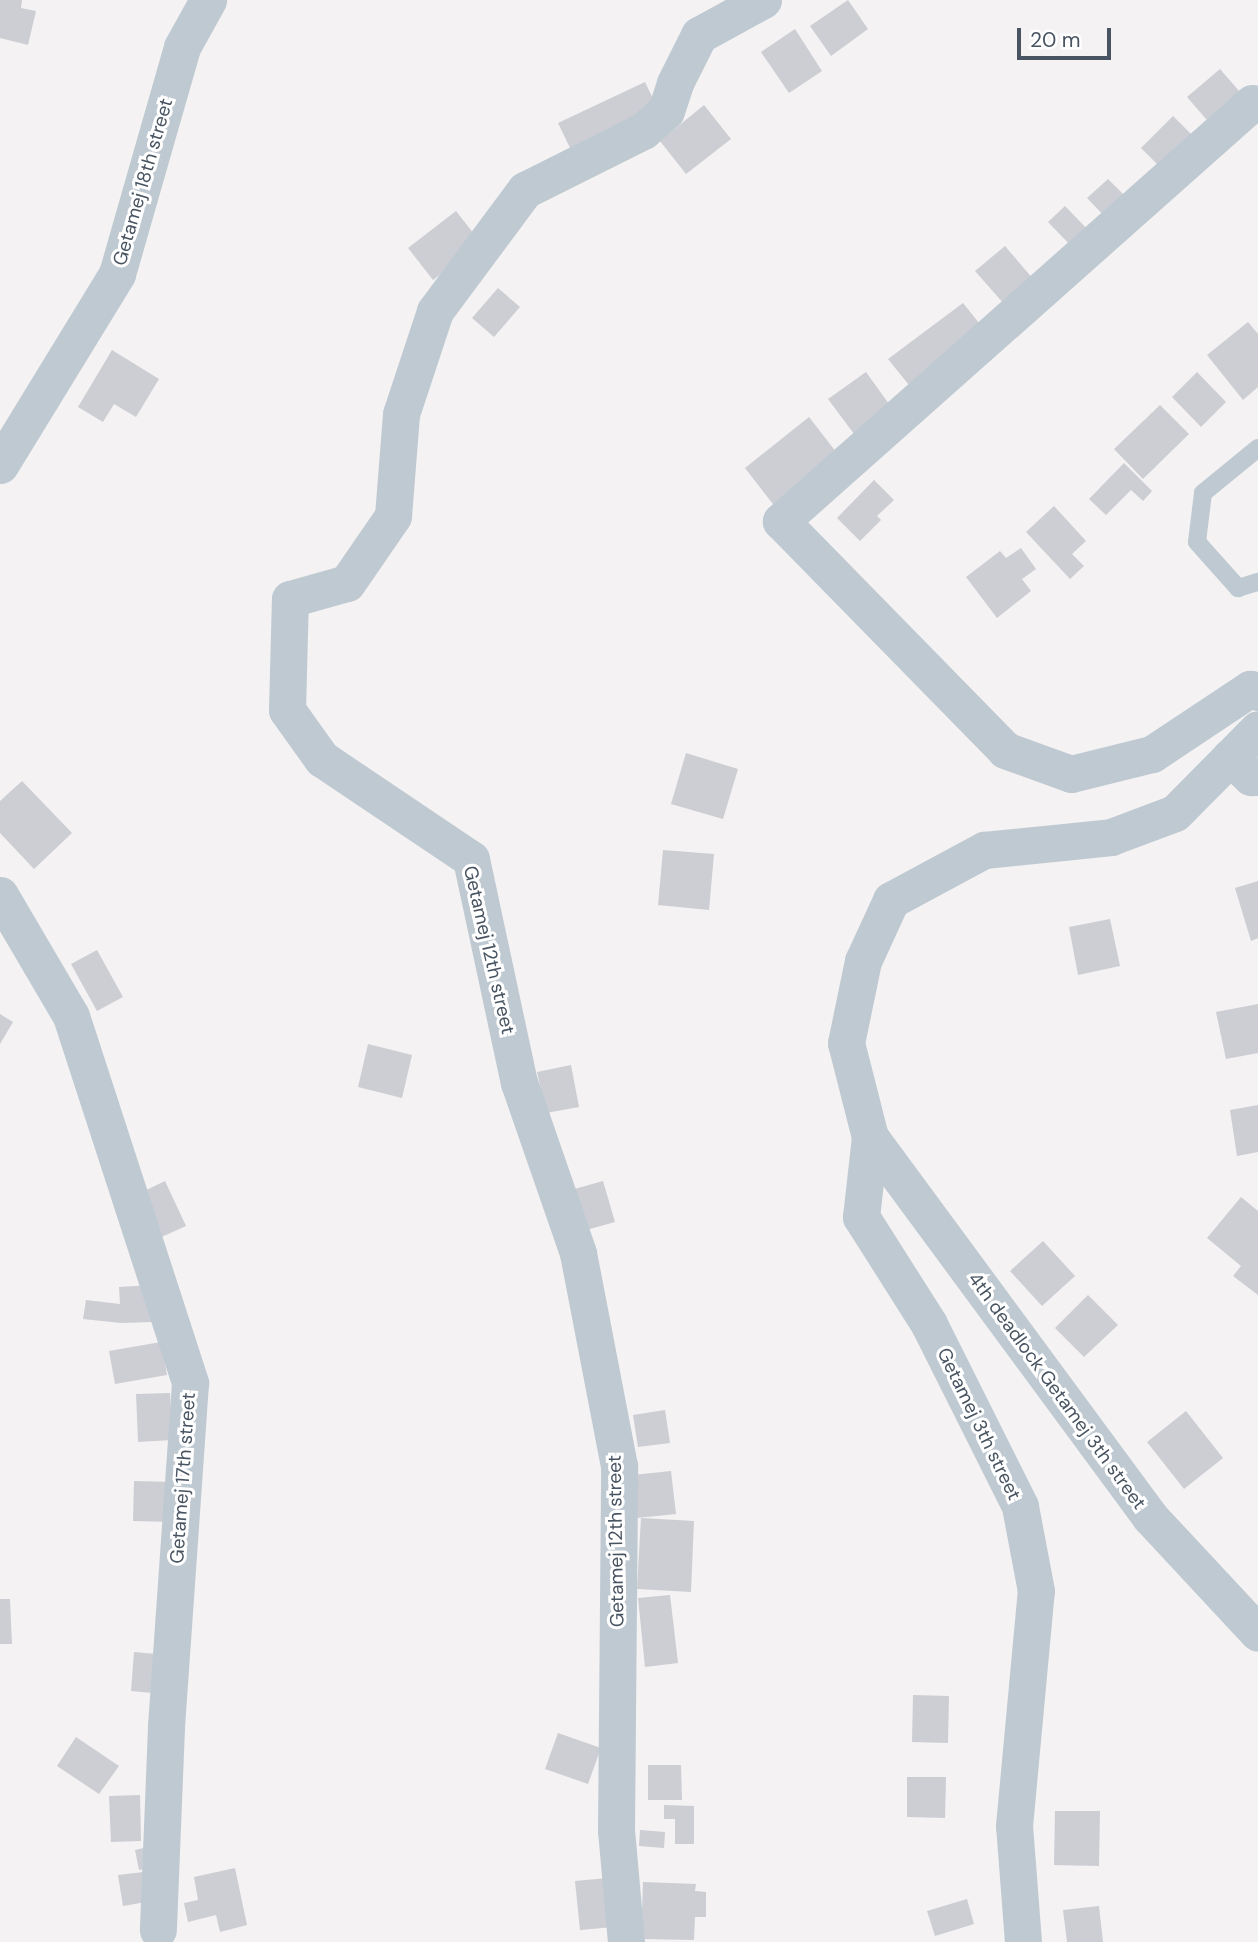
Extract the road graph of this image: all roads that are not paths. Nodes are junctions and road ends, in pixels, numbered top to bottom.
1 (208, 0) edge
2 (763, 0) edge
3 (1252, 103) dead end
4 (1258, 448) edge
5 (0, 465) edge
6 (1258, 582) edge
7 (1258, 692) edge
8 (1258, 729) edge
9 (1244, 767) edge
10 (0, 895) edge
11 (870, 1137) junction
12 (1258, 1633) edge
13 (158, 1930) dead end
14 (626, 1942) edge
15 (1023, 1942) edge

1 - 5 street, Getamej 18th street
2 - 14 street, Getamej 12th street
3 - 7 street
4 - 6 lane
8 - 9 street
9 - 11 street
10 - 13 street, Getamej 17th street
11 - 12 street, 4th deadlock Getamej 3th street
11 - 15 street, Getamej 3th street

